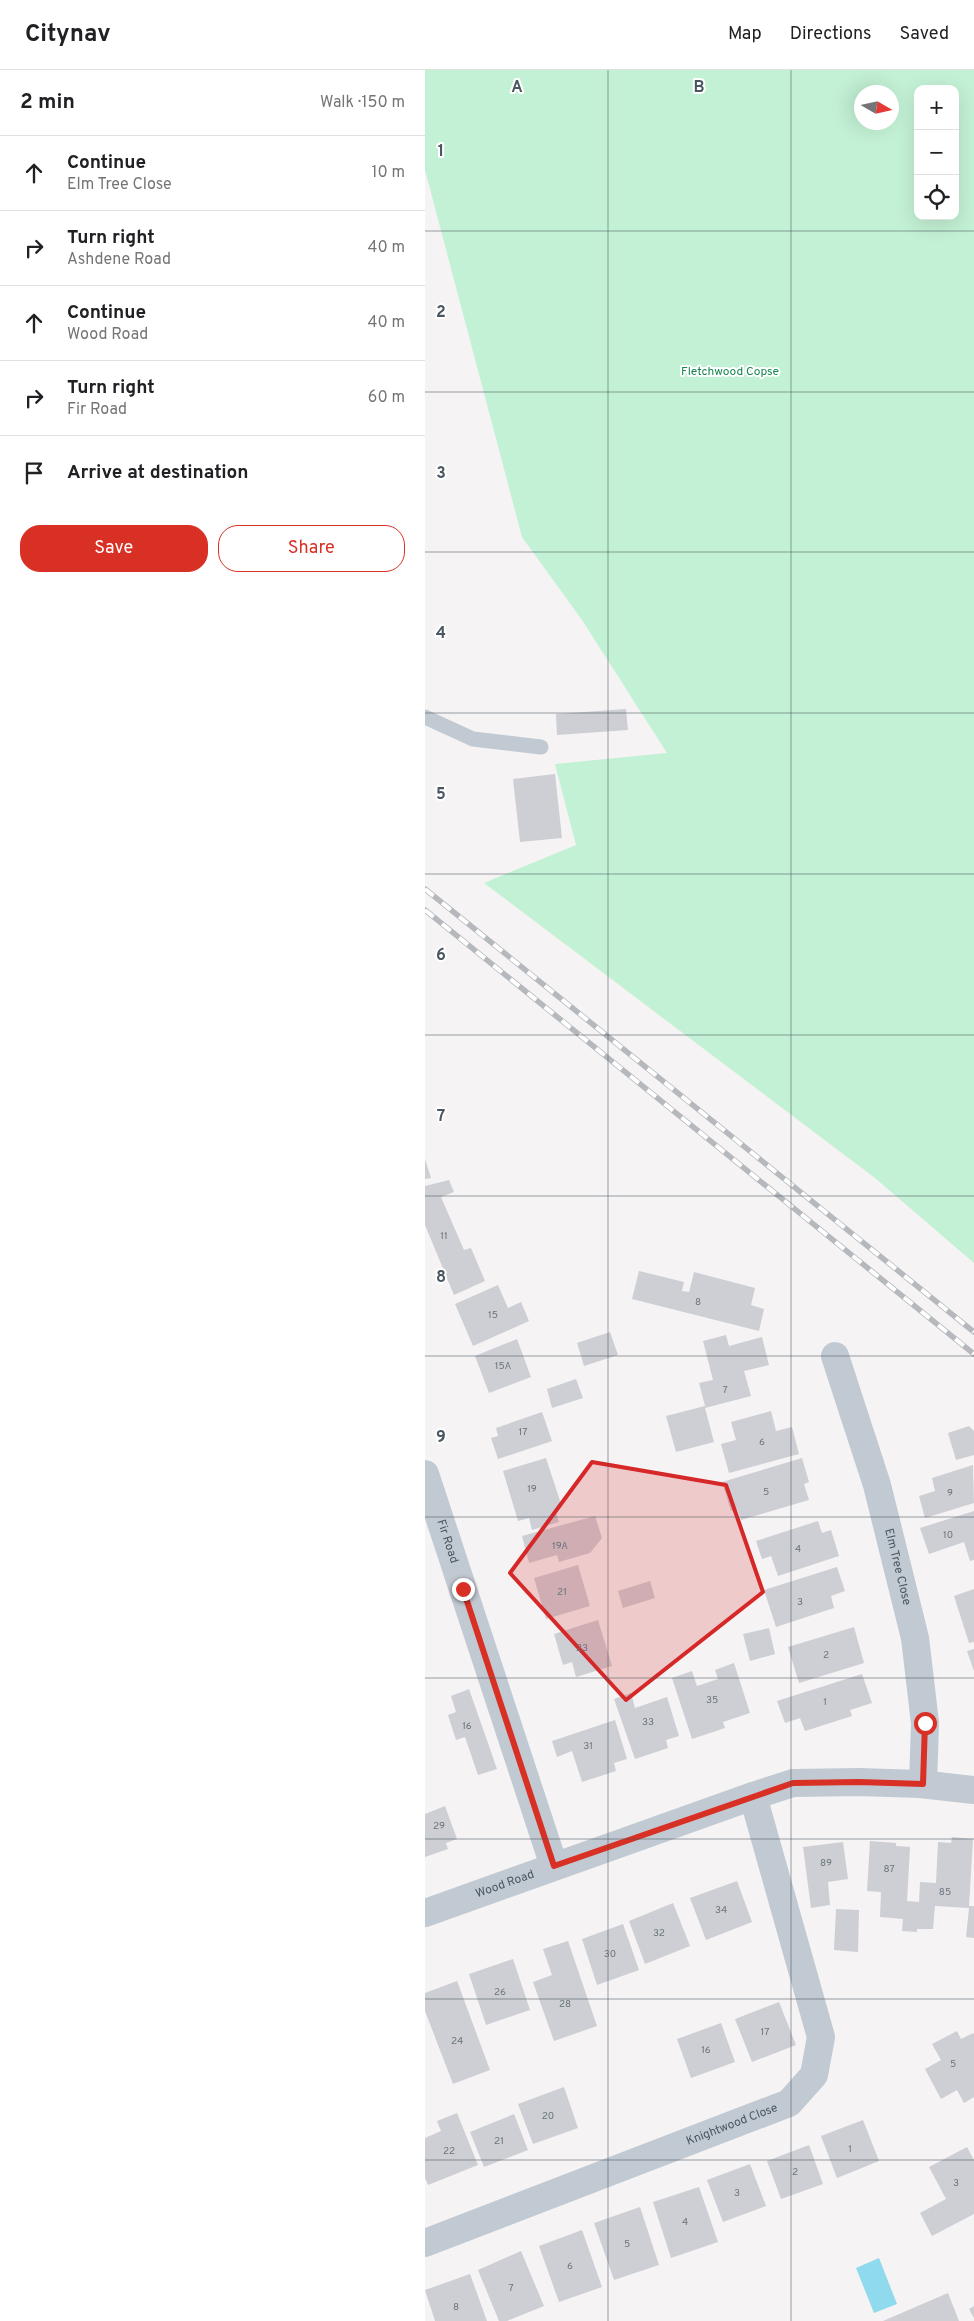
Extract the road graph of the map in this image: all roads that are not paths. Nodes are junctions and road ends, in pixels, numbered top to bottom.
1 (425, 717) edge
2 (541, 747) dead end
3 (835, 1356) dead end
4 (425, 1474) edge
5 (923, 1784) junction
6 (974, 1790) edge
7 (753, 1796) junction
8 (554, 1866) junction
9 (425, 1912) edge
10 (425, 2243) edge

1 - 2 lane
3 - 5 street, Elm Tree Close
4 - 8 street, Fir Road
5 - 6 street, Wood Road
5 - 7 street, Wood Road
7 - 8 street, Wood Road
7 - 10 street, Knightwood Close
8 - 9 street, Wood Road

